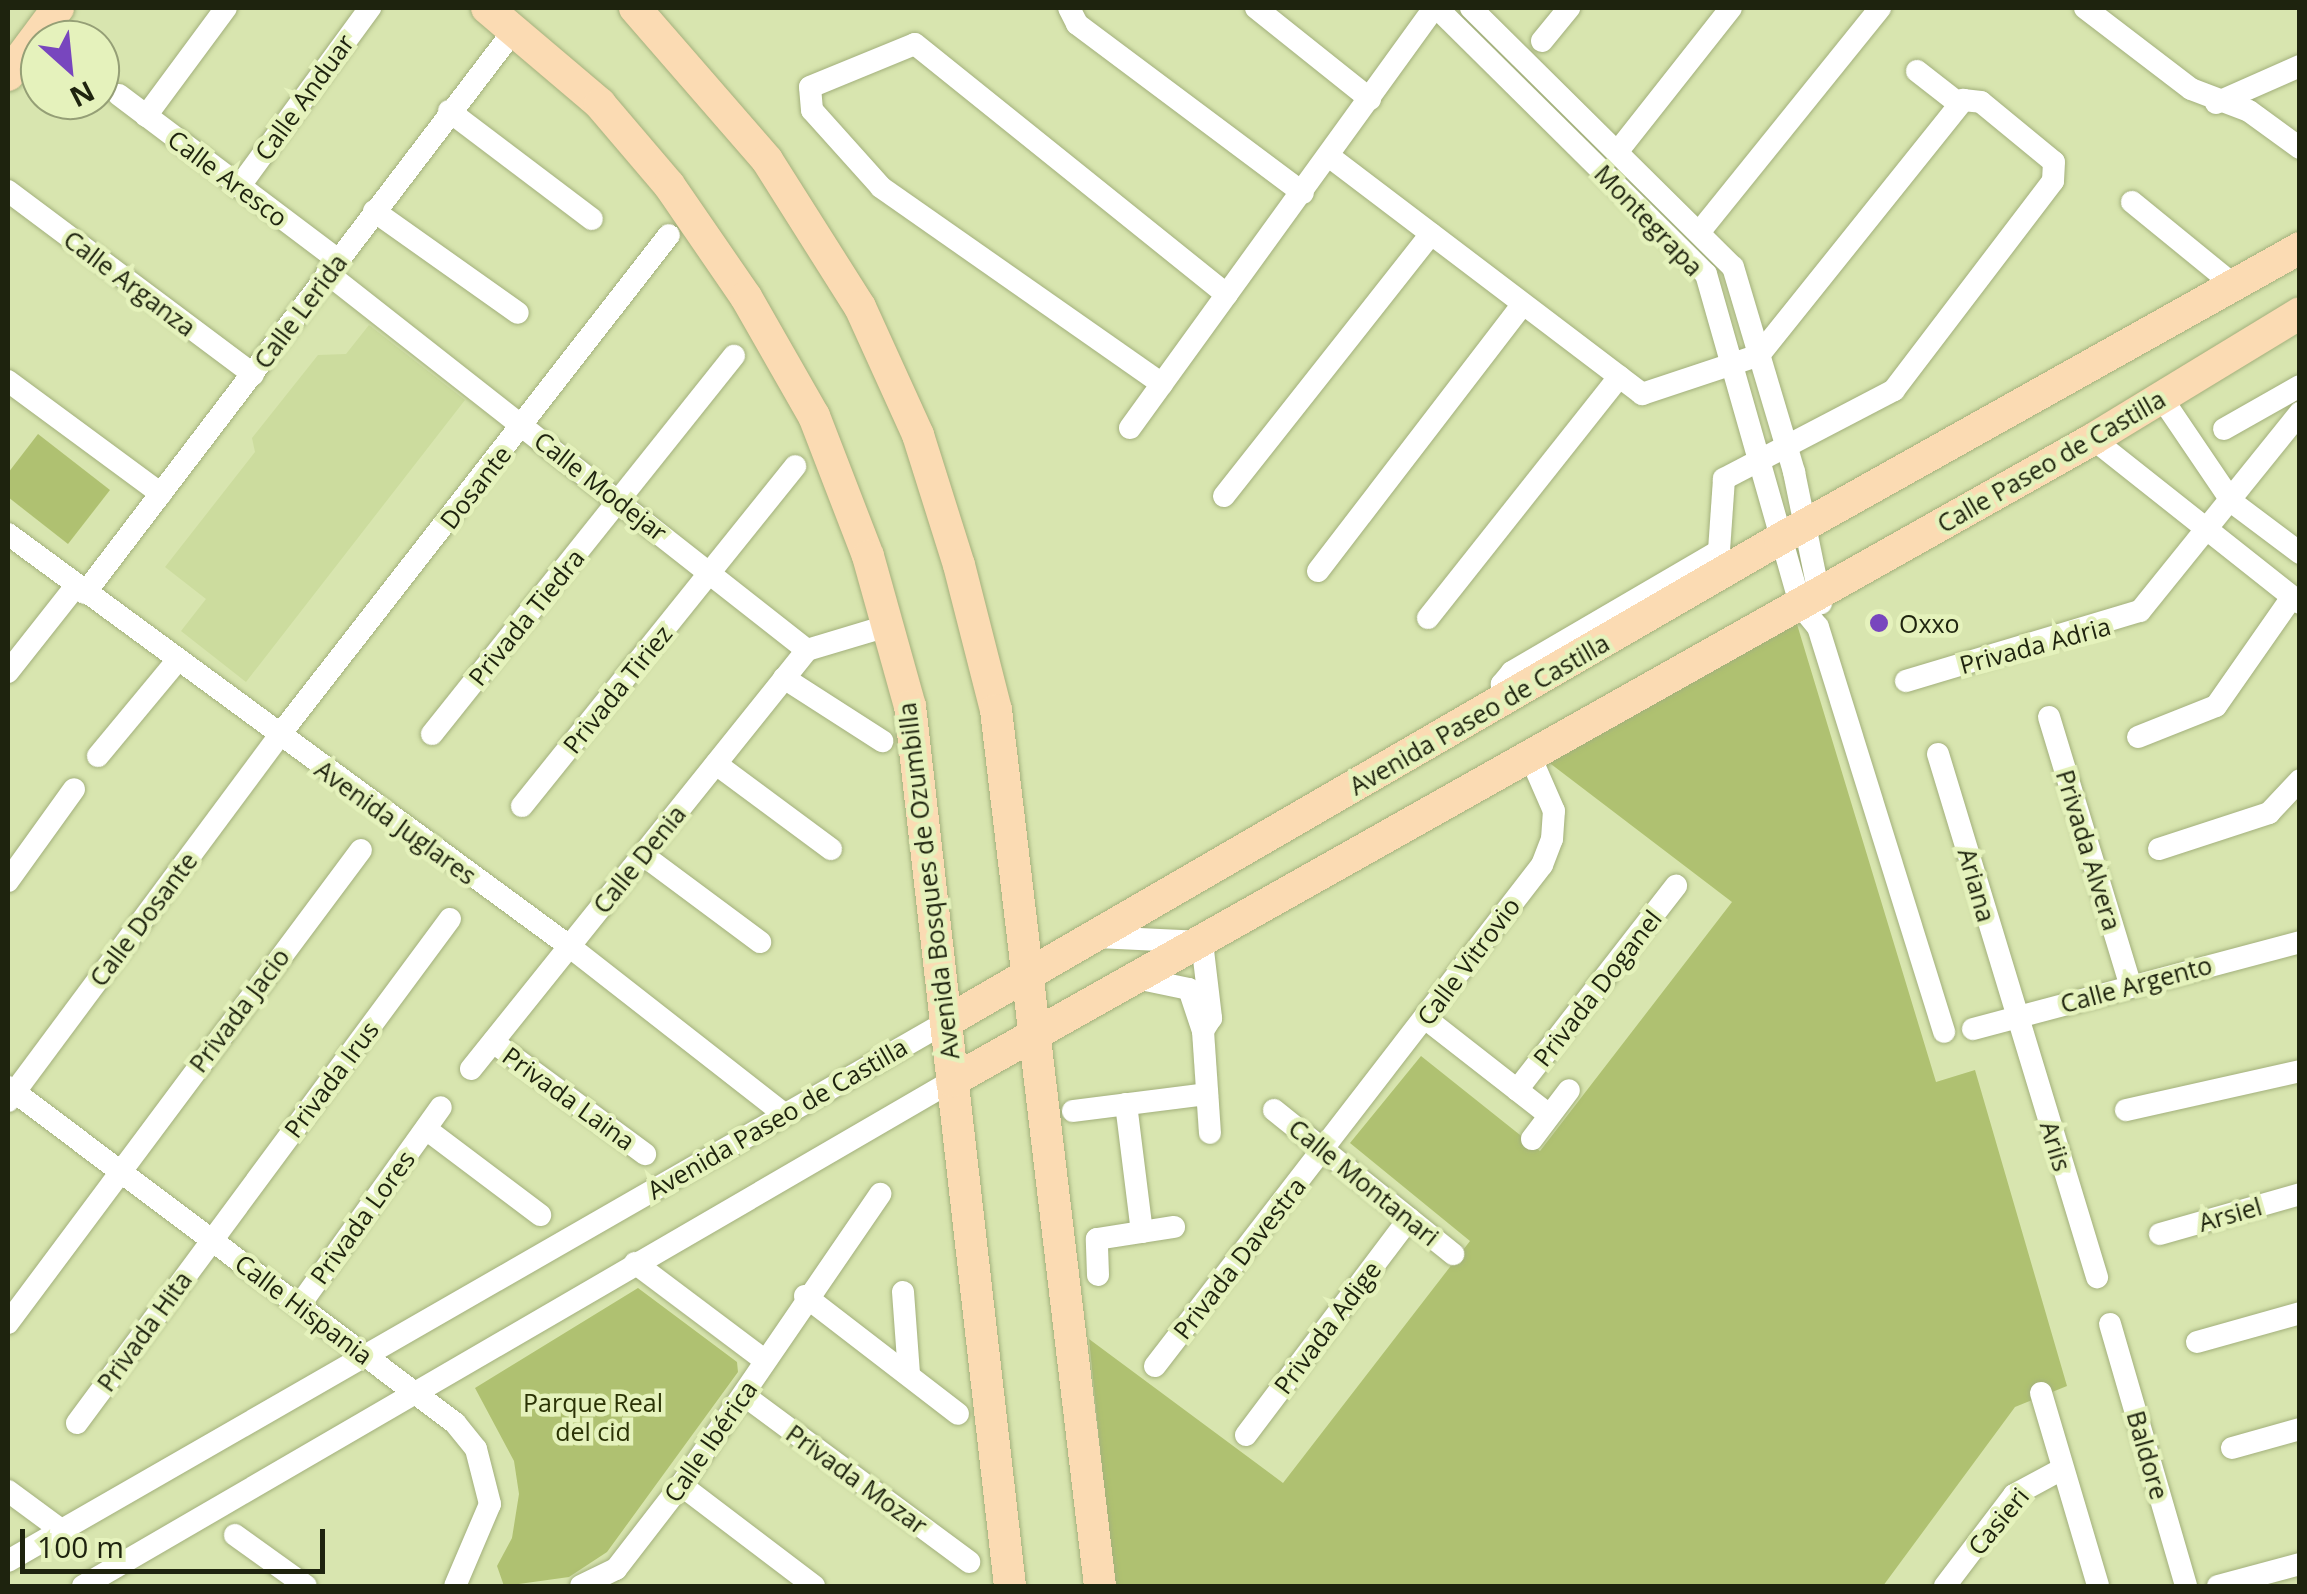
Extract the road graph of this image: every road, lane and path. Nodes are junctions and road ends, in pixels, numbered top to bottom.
1 (58, 8) edge
2 (226, 8) edge
3 (370, 8) edge
4 (487, 8) edge
5 (636, 8) edge
6 (1256, 8) edge
7 (1435, 8) edge
8 (1471, 8) edge
9 (1569, 8) edge
10 (1732, 8) edge
11 (1880, 8) edge
12 (2088, 8) edge
13 (1060, 9) edge
14 (515, 28) junction
15 (1542, 41) dead end
16 (2300, 66) edge
17 (10, 68) edge
18 (1917, 71) dead end
19 (120, 97) edge
20 (1370, 99) junction
21 (1958, 102) junction
22 (2216, 102) junction
23 (449, 110) junction
24 (146, 116) junction
25 (2300, 148) edge
26 (1618, 151) junction
27 (1330, 158) junction
28 (239, 187) junction
29 (8, 191) edge
30 (1303, 193) junction
31 (2132, 202) dead end
32 (374, 211) junction
33 (592, 219) dead end
34 (1701, 230) junction
35 (1432, 234) junction
36 (669, 235) dead end
37 (2300, 248) edge
38 (333, 267) junction
39 (2235, 286) junction
40 (1227, 296) junction
41 (1522, 305) junction
42 (518, 313) dead end
43 (2300, 314) edge
44 (1759, 355) junction
45 (734, 356) dead end
46 (1732, 368) junction
47 (253, 374) junction
48 (1620, 378) junction
49 (8, 381) edge
50 (1162, 384) junction
51 (2300, 386) edge
52 (2161, 397) junction
53 (2300, 413) edge
54 (523, 426) junction
55 (1130, 428) dead end
56 (2224, 429) dead end
57 (2093, 439) junction
58 (1787, 452) junction
59 (1758, 463) junction
60 (795, 466) dead end
61 (161, 494) junction
62 (1224, 496) dead end
63 (620, 500) junction
64 (2232, 502) junction
65 (1789, 518) junction
66 (2210, 530) junction
67 (8, 534) edge
68 (2300, 553) edge
69 (1318, 571) dead end
70 (711, 572) junction
71 (80, 590) junction
72 (2296, 600) edge
73 (1814, 608) junction
74 (1428, 618) dead end
75 (887, 626) junction
76 (807, 650) junction
77 (177, 661) junction
78 (8, 672) edge
79 (784, 678) junction
80 (1906, 681) dead end
81 (1504, 698) junction
82 (2049, 717) dead end
83 (432, 734) dead end
84 (278, 737) junction
85 (2138, 737) dead end
86 (882, 741) dead end
87 (1938, 754) dead end
88 (98, 756) dead end
89 (1530, 756) junction
90 (716, 764) junction
91 (2300, 780) edge
92 (74, 788) dead end
93 (522, 806) dead end
94 (2159, 849) dead end
95 (361, 850) dead end
96 (831, 850) dead end
97 (643, 854) junction
98 (8, 882) edge
99 (1676, 886) dead end
100 (450, 919) dead end
101 (1097, 936) junction
102 (760, 942) dead end
103 (1202, 942) junction
104 (2300, 942) edge
105 (569, 946) junction
106 (1028, 976) junction
107 (1136, 978) junction
108 (1198, 984) junction
109 (2130, 984) junction
110 (2016, 1016) junction
111 (1425, 1018) junction
112 (946, 1022) junction
113 (1973, 1030) dead end
114 (1944, 1032) dead end
115 (1036, 1034) junction
116 (493, 1042) junction
117 (471, 1069) dead end
118 (2300, 1071) edge
119 (952, 1081) junction
120 (1517, 1090) junction
121 (1569, 1090) dead end
122 (10, 1094) edge
123 (1207, 1094) junction
124 (1126, 1104) junction
125 (441, 1108) dead end
126 (1274, 1110) dead end
127 (2126, 1110) dead end
128 (1074, 1111) dead end
129 (783, 1113) junction
130 (1550, 1115) junction
131 (426, 1129) junction
132 (1210, 1133) dead end
133 (1532, 1138) dead end
134 (1324, 1150) junction
135 (646, 1154) dead end
136 (117, 1170) junction
137 (880, 1194) dead end
138 (2300, 1194) edge
139 (540, 1216) dead end
140 (1409, 1219) junction
141 (1174, 1227) dead end
142 (1142, 1232) junction
143 (2160, 1234) dead end
144 (210, 1240) junction
145 (1454, 1254) dead end
146 (635, 1262) junction
147 (1098, 1275) dead end
148 (2097, 1276) dead end
149 (903, 1292) dead end
150 (806, 1296) junction
151 (299, 1306) junction
152 (2300, 1313) edge
153 (8, 1323) edge
154 (2110, 1324) dead end
155 (2197, 1342) dead end
156 (368, 1356) junction
157 (764, 1360) junction
158 (1155, 1366) dead end
159 (910, 1374) junction
160 (417, 1393) junction
161 (2042, 1393) dead end
162 (745, 1396) junction
163 (958, 1414) dead end
164 (77, 1423) dead end
165 (2300, 1429) edge
166 (1246, 1435) dead end
167 (2232, 1448) dead end
168 (2062, 1468) junction
169 (682, 1485) junction
170 (8, 1490) edge
171 (61, 1530) junction
172 (235, 1535) dead end
173 (8, 1561) edge
174 (969, 1562) dead end
175 (2300, 1564) edge
176 (625, 1578) edge
177 (82, 1586) edge
178 (306, 1586) edge
179 (455, 1586) edge
180 (582, 1586) edge
181 (814, 1586) edge
182 (1010, 1586) edge
183 (1100, 1586) edge
184 (1945, 1586) edge
185 (2098, 1586) edge
186 (2186, 1586) edge
187 (2218, 1586) edge

1 - 17 main road
2 - 24 street
3 - 28 street, Calle Anduar
4 - 14 main road, Avenida Bosques de Ozumbilla
5 - 106 main road
6 - 20 street
7 - 20 street
7 - 46 street, Montegrapa
8 - 26 street, Montegrapa
9 - 15 street
10 - 26 street
11 - 34 street
12 - 22 street
13 - 30 street
14 - 23 street, Calle Lerida
14 - 75 main road, Avenida Bosques de Ozumbilla
16 - 22 street
18 - 21 street
19 - 24 street, Calle Aresco
20 - 27 street
21 - 44 street
21 - 58 street
22 - 25 street
23 - 32 street, Calle Lerida
23 - 33 street
24 - 28 street, Calle Aresco
26 - 34 street, Montegrapa
27 - 30 street
27 - 35 street
28 - 38 street, Calle Aresco
29 - 47 street, Calle Arganza
30 - 40 street
31 - 39 street
32 - 38 street, Calle Lerida
32 - 42 street
34 - 44 street, Montegrapa
35 - 41 street
35 - 62 street
36 - 54 street, Dosante
37 - 39 main road
38 - 47 street, Calle Lerida
38 - 54 street, Calle Modejar
39 - 65 main road
40 - 50 street
40 - 50 street
41 - 48 street
41 - 69 street
43 - 52 main road, Calle Paseo de Castilla
44 - 46 street
44 - 58 street, Montegrapa
45 - 63 street, Privada Tiedra
46 - 48 street
46 - 59 street, Montegrapa
47 - 61 street, Calle Lerida
48 - 74 street
49 - 61 street
50 - 55 street
51 - 56 street
52 - 57 main road, Calle Paseo de Castilla
52 - 64 street
53 - 64 street, Privada Adria
54 - 63 street, Calle Modejar
54 - 84 street, Dosante
57 - 66 street
57 - 73 main road, Calle Paseo de Castilla
58 - 59 street
58 - 65 street, Montegrapa
59 - 65 street, Montegrapa
59 - 81 street
60 - 70 street, Privada Tiriez
61 - 71 street, Calle Lerida
63 - 70 street, Calle Modejar
63 - 83 street, Privada Tiedra
64 - 66 street, Privada Adria
64 - 68 street
65 - 73 street, Montegrapa
65 - 81 main road, Avenida Paseo de Castilla
66 - 72 street
66 - 80 street, Privada Adria
67 - 71 street, Avenida Juglares
70 - 76 street, Calle Modejar
70 - 93 street, Privada Tiriez
71 - 77 street, Avenida Juglares
71 - 78 street, Calle Lerida
72 - 85 street
73 - 89 main road
73 - 114 street, Montegrapa
75 - 76 street
75 - 112 main road, Avenida Bosques de Ozumbilla
76 - 79 street, Calle Denia
77 - 84 street, Avenida Juglares
77 - 88 street
79 - 86 street
79 - 90 street, Calle Denia
81 - 101 main road, Avenida Paseo de Castilla
82 - 109 street, Privada Alvera
84 - 105 street, Avenida Juglares
84 - 122 street, Calle Dosante
87 - 110 street, Ariana
89 - 103 main road
89 - 111 street, Calle Vitrovio
90 - 96 street
90 - 97 street, Calle Denia
91 - 94 street
92 - 98 street
95 - 136 street, Privada Jacio
97 - 102 street
97 - 105 street, Calle Denia
99 - 120 street, Privada Doganel
100 - 144 street, Privada Irus
101 - 103 street
101 - 106 main road, Avenida Paseo de Castilla
103 - 107 main road
103 - 108 street
104 - 109 street, Calle Argento
105 - 116 street, Calle Denia
105 - 129 street, Avenida Juglares
106 - 112 main road, Avenida Paseo de Castilla
106 - 115 main road
107 - 108 street
107 - 115 main road
108 - 123 street
109 - 110 street, Calle Argento
110 - 113 street, Calle Argento
110 - 148 street, Ariis
111 - 120 street
111 - 134 street, Calle Vitrovio
112 - 119 main road, Avenida Bosques de Ozumbilla
112 - 129 street, Avenida Paseo de Castilla
115 - 119 main road
115 - 183 main road
116 - 117 street, Calle Denia
116 - 135 street, Privada Laina
118 - 127 street
119 - 146 street
119 - 182 main road, Avenida Bosques de Ozumbilla
120 - 130 street
121 - 130 street
122 - 136 street, Calle Hispania
123 - 124 street
123 - 132 street
124 - 128 street
124 - 142 street
125 - 131 street, Privada Lores
126 - 134 street, Calle Montanari
129 - 156 street, Avenida Paseo de Castilla
130 - 133 street
131 - 139 street, Privada Lores
131 - 151 street, Privada Lores
134 - 140 street, Calle Montanari
134 - 158 street, Privada Davestra
136 - 144 street, Calle Hispania
136 - 153 street, Privada Jacio
137 - 150 street
138 - 143 street, Arsiel
140 - 145 street, Calle Montanari
140 - 166 street, Privada Adige
141 - 142 street
142 - 147 street
144 - 151 street, Calle Hispania
144 - 164 street, Privada Hita
146 - 157 street, Calle Ibérica
146 - 160 street
149 - 159 street
150 - 157 street
150 - 159 street
151 - 156 street, Calle Hispania
152 - 155 street
154 - 186 street, Baldore
156 - 160 street, Calle Hispania
156 - 171 street, Avenida Paseo de Castilla
157 - 162 street, Calle Ibérica
159 - 163 street
160 - 177 street
160 - 179 street, Calle Hispania
161 - 168 street
162 - 169 street, Calle Ibérica
162 - 174 street, Privada Mozar
165 - 167 street
168 - 184 street, Casieri
168 - 185 street
169 - 176 street, Calle Ibérica
169 - 181 street
170 - 171 street
171 - 173 street, Avenida Paseo de Castilla
172 - 178 street
175 - 187 street
176 - 180 street, Calle Ibérica

